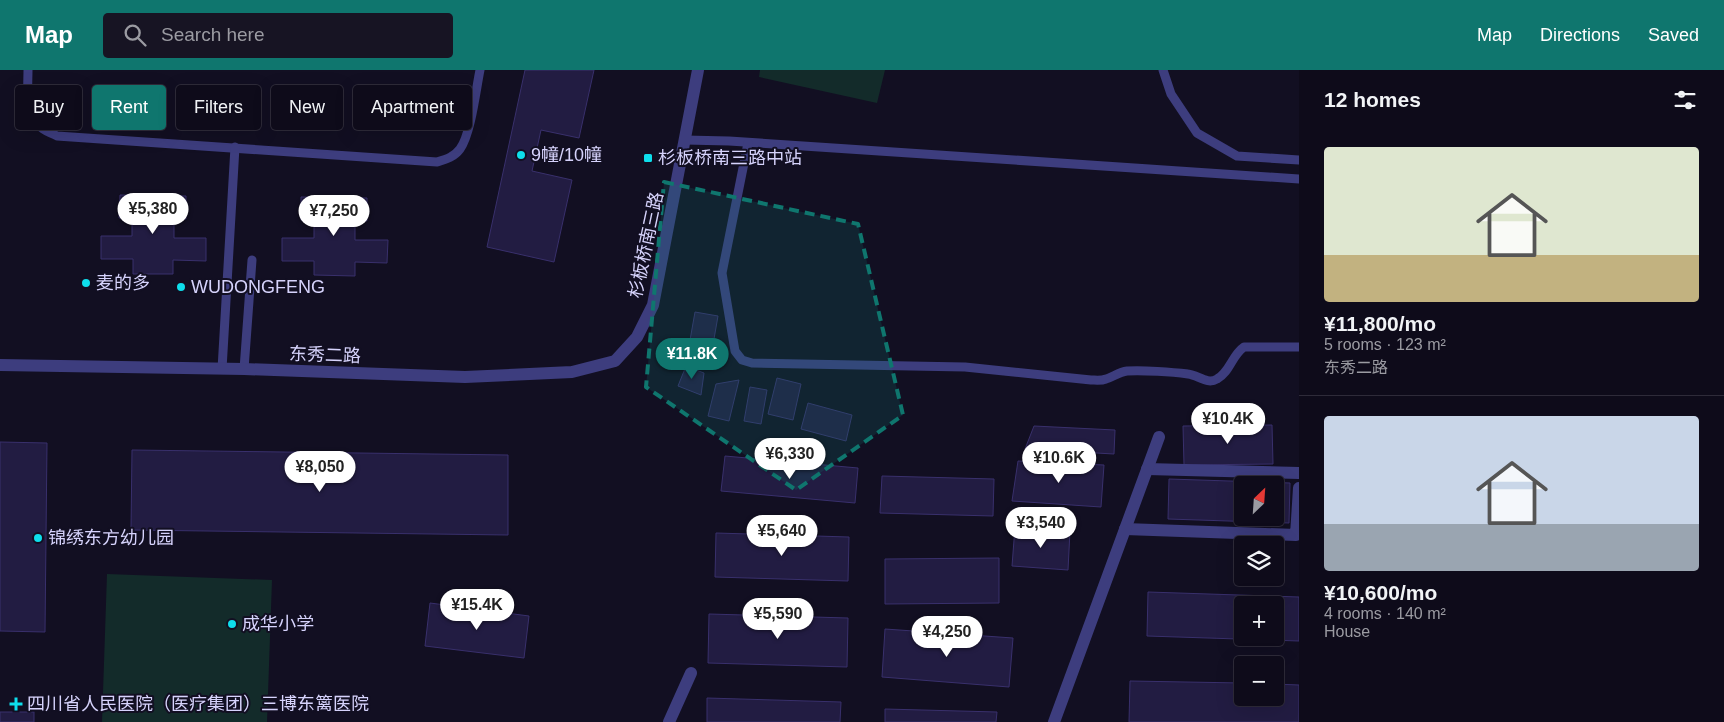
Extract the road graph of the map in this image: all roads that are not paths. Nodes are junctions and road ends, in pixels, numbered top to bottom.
1 (28, 70) edge
2 (480, 70) edge
3 (698, 70) edge
4 (1163, 70) edge
5 (685, 140) junction
6 (748, 143) junction
7 (235, 147) junction
8 (1299, 160) edge
9 (1299, 179) edge
10 (252, 260) dead end
11 (637, 337) joint
12 (1299, 347) edge
13 (0, 365) edge
14 (244, 369) junction
15 (222, 370) junction
16 (1159, 437) dead end
17 (1147, 469) junction
18 (1299, 473) edge
19 (1299, 488) edge
20 (1125, 529) junction
21 (1297, 539) edge
22 (691, 673) dead end
23 (669, 722) edge
24 (1054, 722) edge

1 - 7 lane
2 - 7 lane
3 - 5 street, 杉板桥南三路
4 - 8 lane
5 - 6 lane
5 - 11 street, 杉板桥南三路
6 - 9 lane
6 - 12 lane
7 - 15 lane
10 - 14 lane
11 - 14 street, 东秀二路
13 - 15 street, 东秀二路
14 - 15 street, 东秀二路
16 - 17 street
17 - 18 street
17 - 20 street
19 - 21 street
20 - 21 street
20 - 24 street
22 - 23 street

